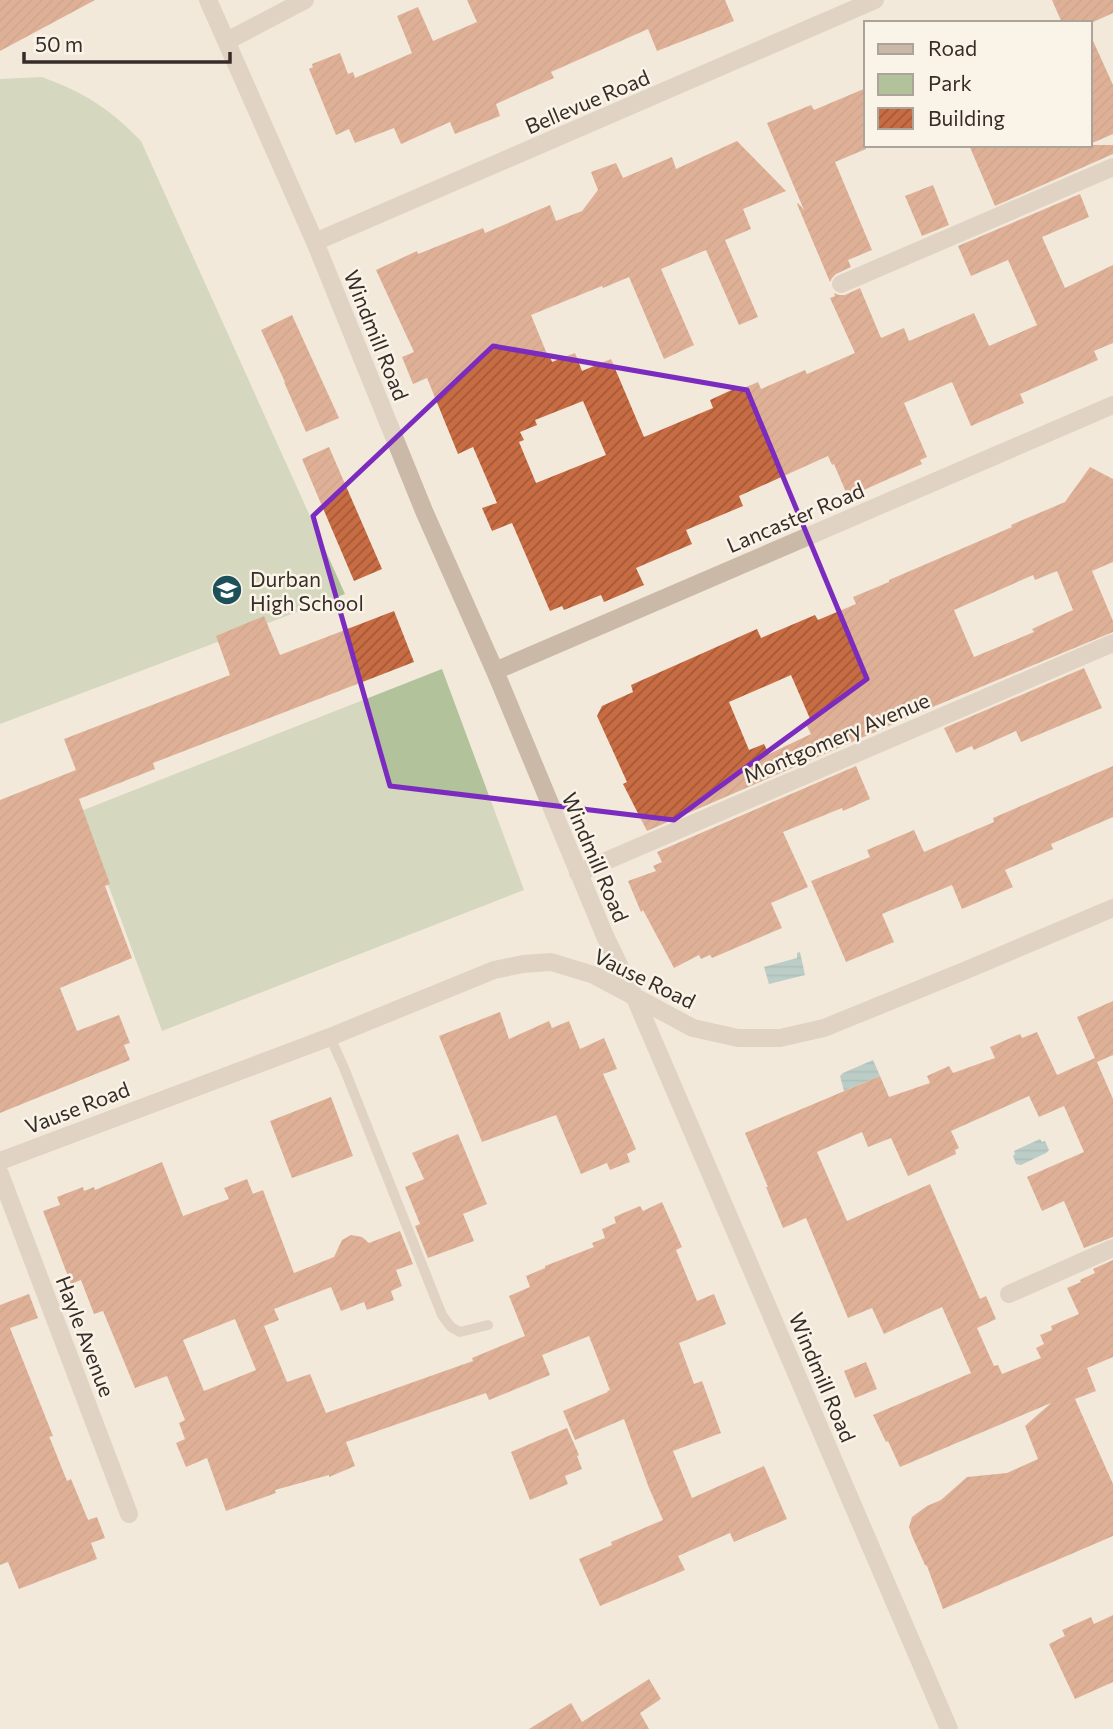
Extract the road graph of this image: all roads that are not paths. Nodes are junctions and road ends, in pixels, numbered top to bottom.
1 (208, 0) edge
2 (305, 0) edge
3 (875, 0) edge
4 (848, 6) edge
5 (227, 41) junction
6 (1113, 167) edge
7 (315, 242) junction
8 (841, 284) dead end
9 (1113, 405) edge
10 (1113, 643) edge
11 (495, 671) junction
12 (578, 873) junction
13 (1112, 911) edge
14 (635, 998) junction
15 (330, 1037) junction
16 (0, 1161) edge
17 (0, 1174) edge
18 (1113, 1248) edge
19 (1009, 1294) dead end
20 (488, 1325) dead end
21 (129, 1514) dead end
22 (949, 1729) edge

1 - 5 street, Windmill Road
2 - 5 street
3 - 4 street, Bellevue Road
4 - 7 street, Bellevue Road
5 - 7 street, Windmill Road
6 - 8 street
7 - 11 street, Windmill Road
9 - 11 street, Lancaster Road
10 - 12 street, Montgomery Avenue
11 - 12 street, Windmill Road
12 - 14 street, Windmill Road
13 - 14 street, Vause Road
14 - 15 street, Vause Road
14 - 22 street, Windmill Road
15 - 16 street, Vause Road
15 - 20 lane
17 - 21 street, Hayle Avenue
18 - 19 street

